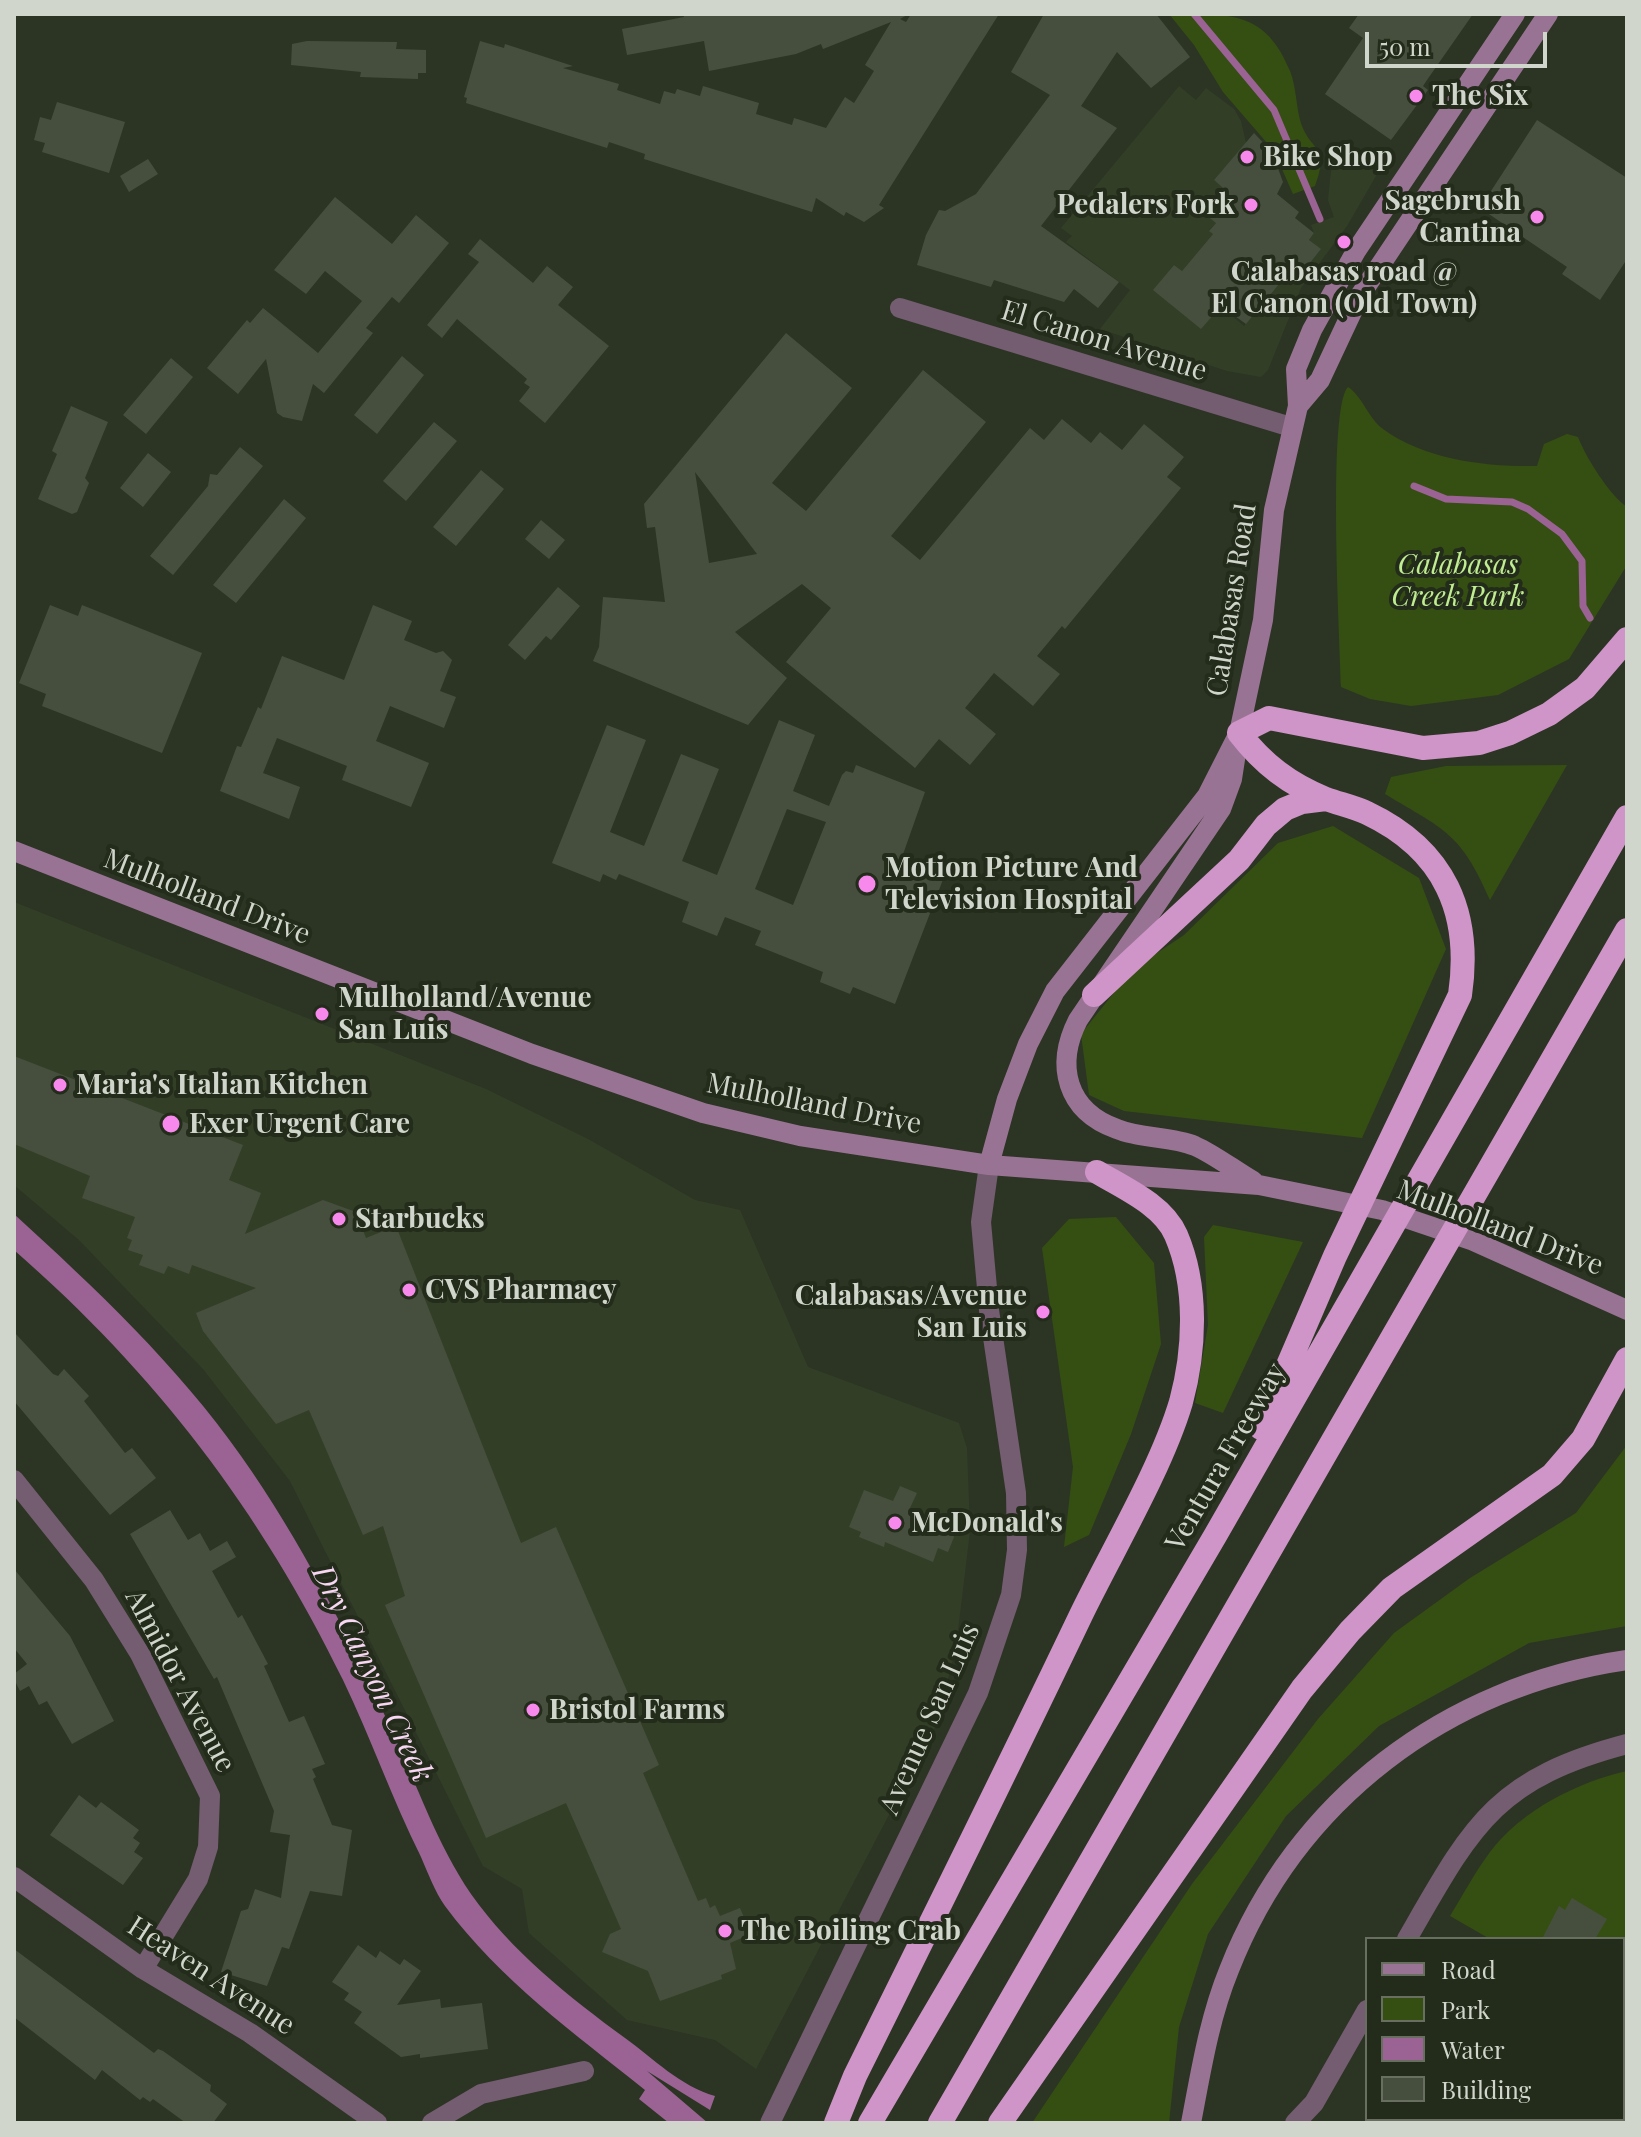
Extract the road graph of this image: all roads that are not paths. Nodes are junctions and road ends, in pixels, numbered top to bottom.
1 (1515, 14) edge
2 (1548, 14) edge
3 (900, 308) dead end
4 (1298, 406) junction
5 (1291, 427) junction
6 (1627, 639) edge
7 (1239, 733) junction
8 (1326, 799) junction
9 (1627, 817) edge
10 (14, 851) edge
11 (1627, 930) edge
12 (1094, 995) junction
13 (989, 1165) junction
14 (1097, 1172) junction
15 (1259, 1185) junction
16 (1627, 1310) edge
17 (1627, 1359) edge
18 (14, 1480) edge
19 (1215, 1536) junction
20 (1627, 1660) edge
21 (1627, 1744) edge
22 (14, 1877) edge
23 (1408, 1937) edge
24 (143, 1969) junction
25 (1365, 2014) edge
26 (584, 2071) dead end
27 (377, 2123) edge
28 (432, 2123) edge
29 (770, 2123) edge
30 (836, 2123) edge
31 (870, 2123) edge
32 (940, 2123) edge
33 (1000, 2123) edge
34 (1191, 2123) edge
35 (1295, 2123) edge

1 - 4 main road, Calabasas Road
2 - 4 main road, Calabasas Road
3 - 5 street, El Canon Avenue
4 - 5 main road, Calabasas Road
5 - 7 main road, Calabasas Road
6 - 7 highway
7 - 8 highway
7 - 12 main road
7 - 13 main road, Calabasas Road
8 - 12 highway
8 - 19 highway
9 - 19 highway, Ventura Freeway
10 - 13 main road, Mulholland Drive
11 - 32 highway
12 - 15 main road
13 - 14 main road, Mulholland Drive
13 - 29 street, Avenue San Luis
14 - 15 main road, Mulholland Drive
14 - 30 highway
15 - 16 main road, Mulholland Drive
17 - 33 highway
18 - 24 street, Almidor Avenue
19 - 31 highway, Ventura Freeway
20 - 34 main road
21 - 23 street
22 - 24 street, Heaven Avenue
24 - 27 street, Heaven Avenue
25 - 35 street
26 - 28 street

